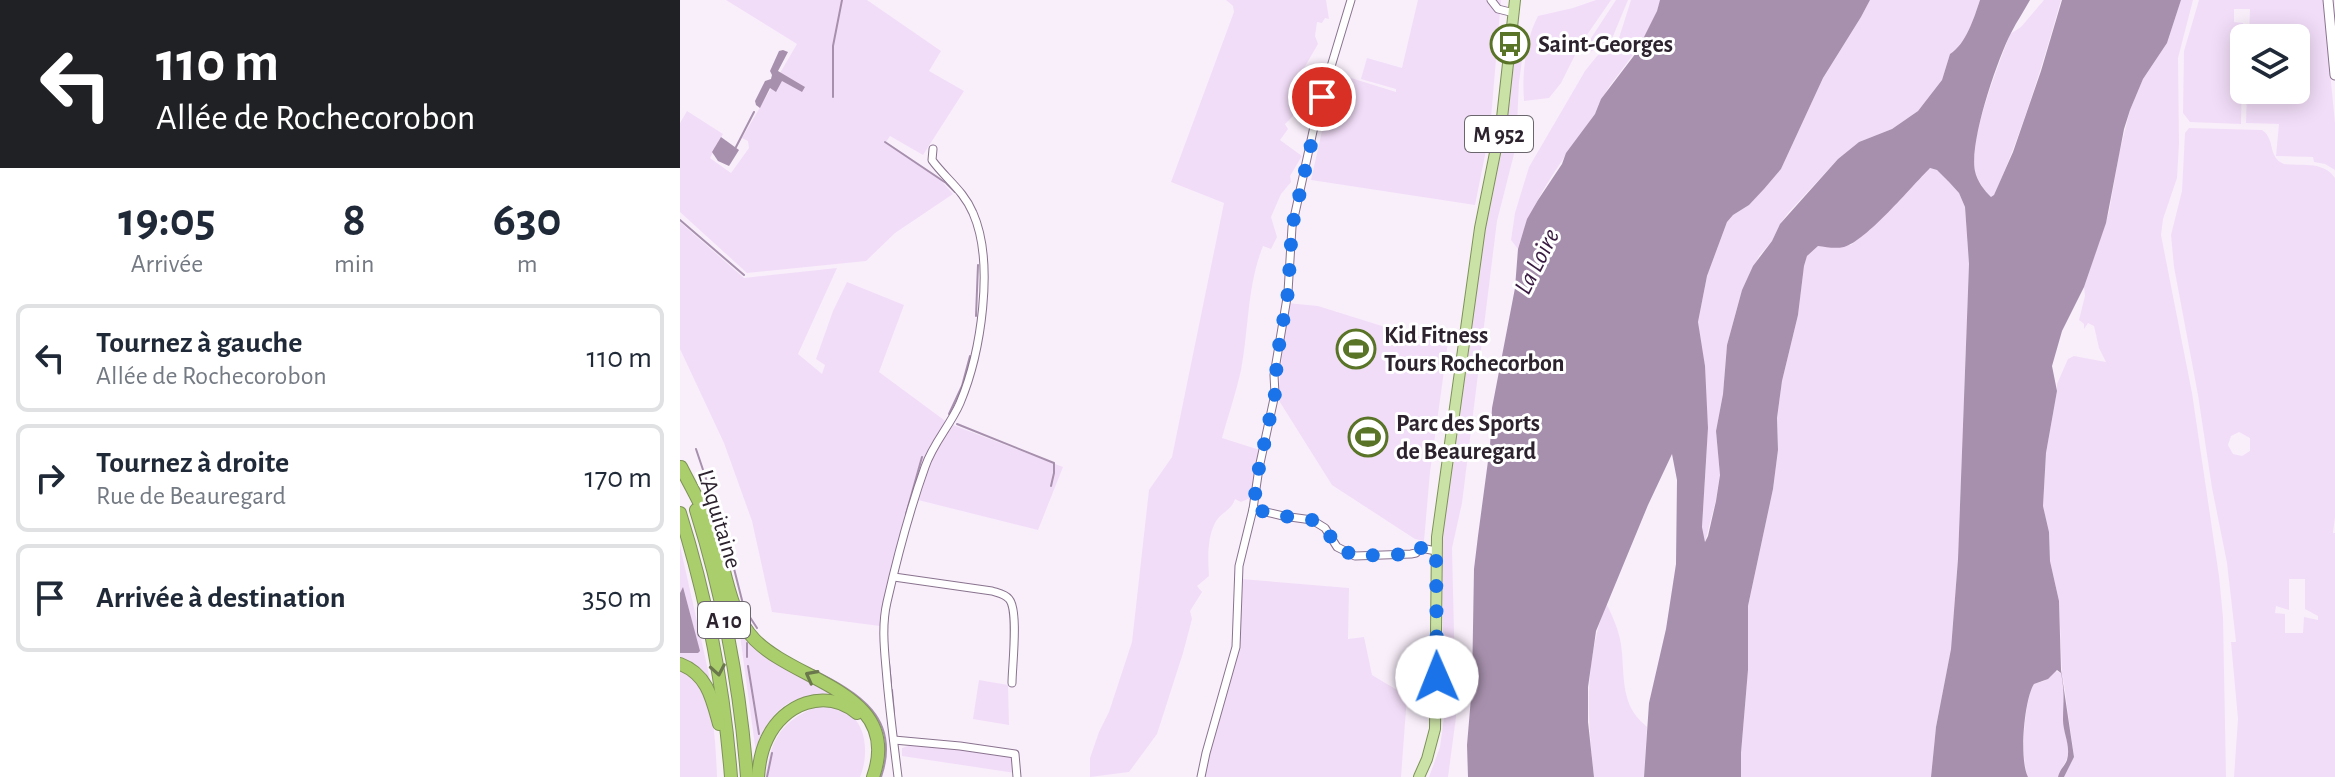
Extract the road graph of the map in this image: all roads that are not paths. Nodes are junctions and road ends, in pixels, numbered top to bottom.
1 (1351, 0) edge
2 (1491, 0) edge
3 (1515, 0) edge
4 (2328, 0) edge
5 (1514, 13) junction
6 (2335, 75) edge
7 (933, 149) dead end
8 (681, 465) edge
9 (1253, 507) junction
10 (680, 513) edge
11 (1436, 551) junction
12 (894, 577) junction
13 (680, 664) edge
14 (1012, 683) dead end
15 (894, 740) junction
16 (729, 758) junction
17 (1419, 775) edge
18 (731, 777) edge
19 (747, 777) edge
20 (758, 777) edge
21 (867, 777) edge
22 (873, 777) edge
23 (898, 777) edge
24 (1017, 777) edge
25 (1201, 777) edge

1 - 9 street
2 - 5 street
3 - 5 main road, M 952
4 - 6 main road
5 - 11 main road, M 952
7 - 12 street
8 - 19 highway, L'Aquitaine / A 10
22 -> 8 highway
9 - 11 street
9 - 25 street
10 -> 16 highway, L'Aquitaine / A 10
11 - 17 main road, M 952
12 - 14 street
12 - 15 street
13 - 16 highway
15 - 23 street
15 - 24 street
16 - 18 highway, L'Aquitaine / A 10
20 - 21 highway

